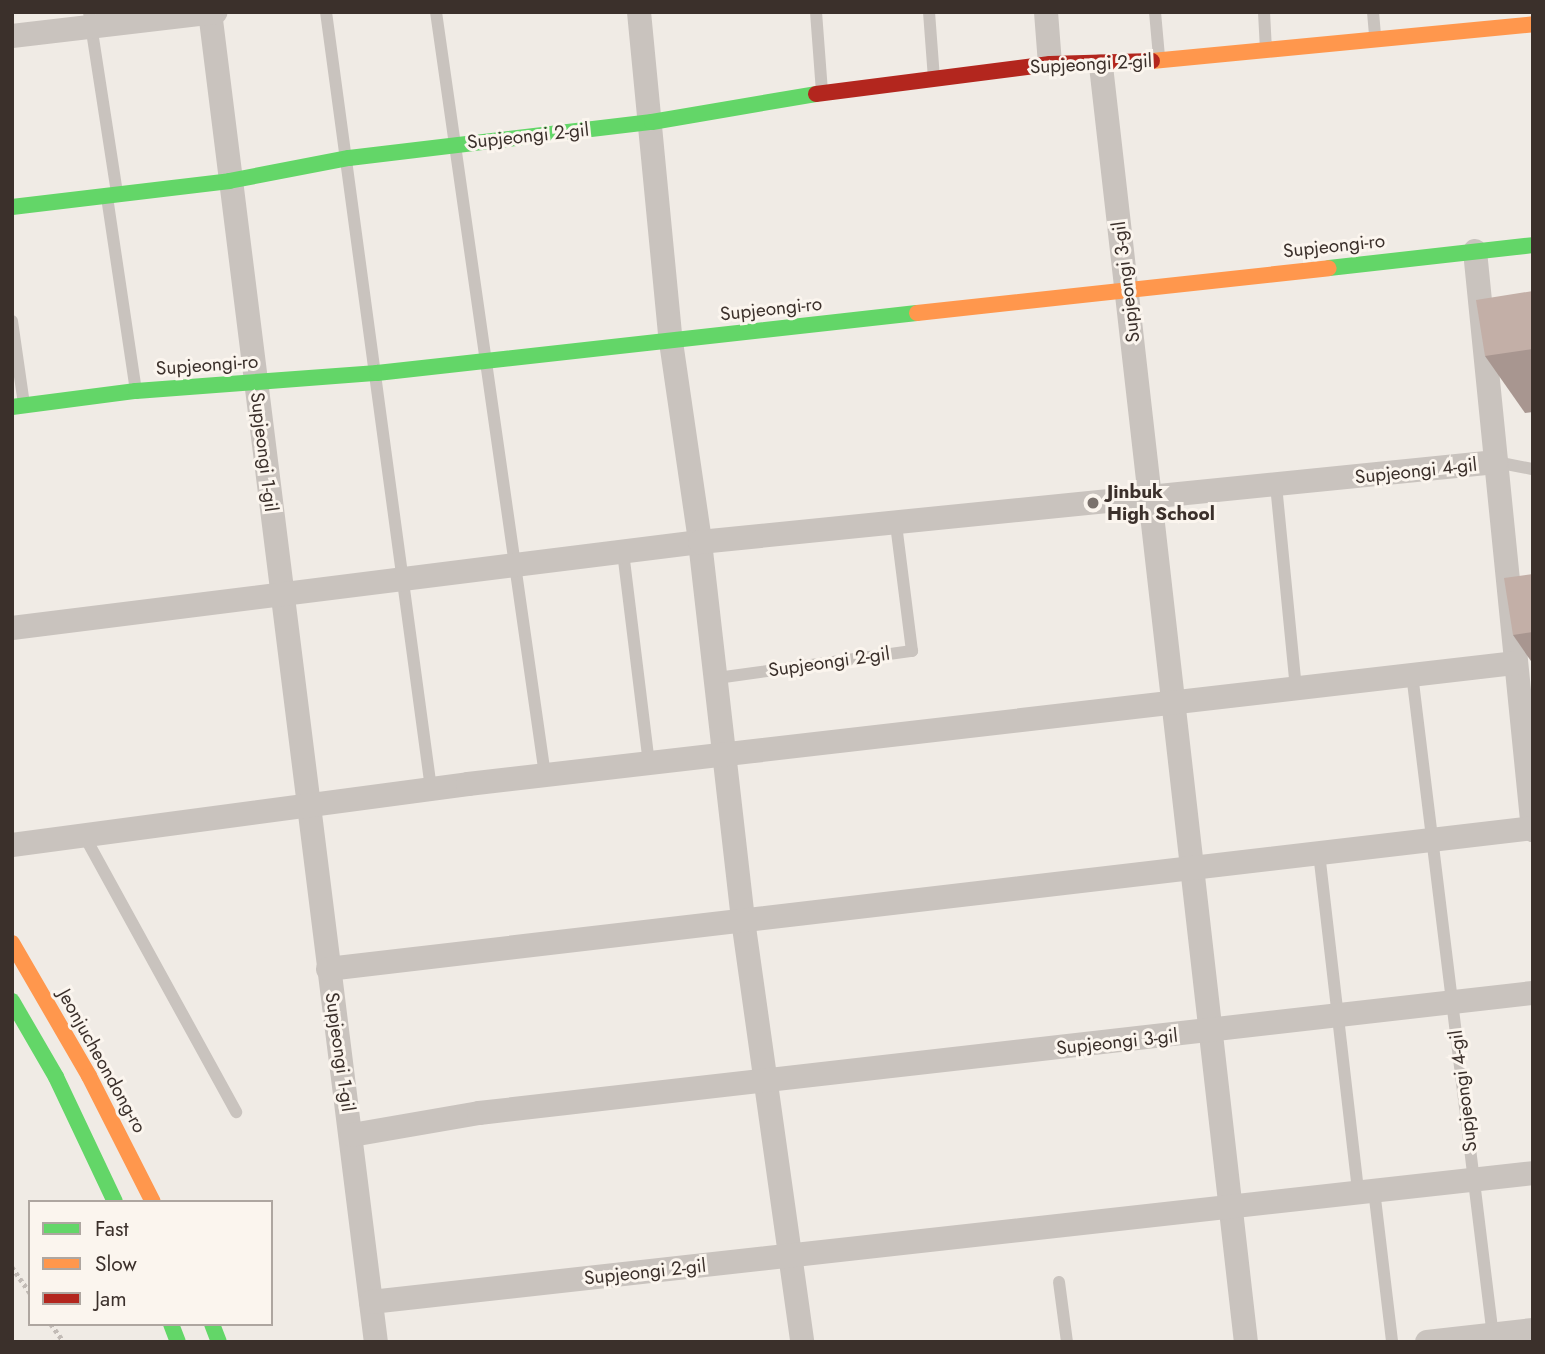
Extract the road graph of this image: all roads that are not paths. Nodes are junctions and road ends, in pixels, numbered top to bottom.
1 (326, 12) edge
2 (436, 12) edge
3 (639, 12) edge
4 (816, 12) edge
5 (929, 12) edge
6 (1046, 12) edge
7 (1155, 12) edge
8 (1264, 12) edge
9 (1373, 12) edge
10 (212, 13) edge
11 (90, 20) edge
12 (1486, 20) edge
13 (1533, 24) edge
14 (12, 36) edge
15 (1376, 40) junction
16 (1266, 51) junction
17 (1159, 61) junction
18 (1050, 64) junction
19 (1101, 66) junction
20 (934, 79) junction
21 (822, 93) junction
22 (652, 122) junction
23 (454, 144) junction
24 (349, 158) junction
25 (229, 181) junction
26 (112, 193) junction
27 (12, 207) edge
28 (1533, 245) edge
29 (1475, 251) junction
30 (1127, 291) junction
31 (12, 321) edge
32 (671, 342) junction
33 (483, 360) junction
34 (377, 373) junction
35 (255, 383) junction
36 (136, 391) junction
37 (18, 406) edge
38 (1496, 462) junction
39 (1533, 469) edge
40 (1276, 485) junction
41 (1150, 498) junction
42 (896, 525) junction
43 (700, 542) junction
44 (623, 552) junction
45 (512, 564) junction
46 (404, 577) junction
47 (282, 597) junction
48 (12, 628) edge
49 (1516, 663) junction
50 (1412, 674) junction
51 (717, 678) junction
52 (1296, 688) junction
53 (1173, 702) junction
54 (725, 752) junction
55 (649, 763) junction
56 (545, 775) junction
57 (431, 789) junction
58 (309, 807) junction
59 (1533, 829) edge
60 (85, 837) junction
61 (1432, 840) junction
62 (12, 845) edge
63 (1319, 853) junction
64 (1192, 868) junction
65 (743, 920) junction
66 (12, 943) edge
67 (328, 969) junction
68 (1533, 993) edge
69 (12, 1001) edge
70 (1452, 1002) junction
71 (1392, 1009) joint
72 (1338, 1016) junction
73 (1210, 1031) junction
74 (765, 1081) junction
75 (236, 1112) dead end
76 (352, 1135) junction
77 (1533, 1173) edge
78 (1474, 1179) junction
79 (1366, 1191) junction
80 (114, 1200) edge
81 (152, 1200) edge
82 (1230, 1206) junction
83 (791, 1256) junction
84 (1059, 1282) dead end
85 (371, 1302) junction
86 (1533, 1330) edge
87 (1494, 1338) edge
88 (1430, 1341) edge
89 (376, 1342) edge
90 (802, 1342) edge
91 (1067, 1342) edge
92 (1246, 1342) edge
93 (1392, 1342) edge

1 - 24 lane
2 - 23 lane
3 - 22 street
4 - 21 lane
5 - 20 lane
6 - 18 street
7 - 17 lane
8 - 16 lane
9 - 15 lane
10 - 11 street, Supjeongi 1-gil
10 - 25 street, Supjeongi 1-gil
11 - 14 street, Supjeongi 1-gil
11 - 26 lane
12 - 13 street, Supjeongi 2-gil
12 - 15 street, Supjeongi 2-gil
15 - 16 street, Supjeongi 2-gil
16 - 17 street, Supjeongi 2-gil
17 - 19 street, Supjeongi 2-gil
18 - 19 street, Supjeongi 2-gil
18 - 20 street, Supjeongi 2-gil
19 - 30 street, Supjeongi 3-gil
20 - 21 street, Supjeongi 2-gil
21 - 22 street, Supjeongi 2-gil
22 - 23 street, Supjeongi 2-gil
22 - 32 street
23 - 24 street, Supjeongi 2-gil
23 - 33 lane
24 - 25 street
24 - 34 lane
25 - 26 street
25 - 35 street, Supjeongi 1-gil
26 - 27 street
26 - 36 lane
28 - 29 street, Supjeongi-ro
29 - 30 street, Supjeongi-ro
29 - 38 street, Supjeongi 4-gil
30 - 32 street, Supjeongi-ro
30 - 41 street, Supjeongi 3-gil
31 - 37 lane
32 - 33 street, Supjeongi-ro
32 - 43 street
33 - 34 street, Supjeongi-ro
33 - 45 lane
34 - 35 street, Supjeongi-ro
34 - 46 lane
35 - 36 street, Supjeongi-ro
35 - 47 street, Supjeongi 1-gil
36 - 37 street, Supjeongi-ro
38 - 39 lane
38 - 40 street, Supjeongi 4-gil
38 - 49 street, Supjeongi 4-gil
40 - 41 street
40 - 52 lane
41 - 42 street
41 - 53 street, Supjeongi 3-gil
42 - 43 street
42 - 51 lane, Supjeongi 2-gil
43 - 44 street
43 - 51 street
44 - 45 street
44 - 55 lane
45 - 46 street
45 - 56 lane
46 - 47 street
46 - 57 lane
47 - 48 street
47 - 58 street, Supjeongi 1-gil
49 - 50 street
49 - 59 street, Supjeongi 4-gil
50 - 52 street
50 - 61 lane, Supjeongi 4-gil
51 - 54 street
52 - 53 street
53 - 54 street
53 - 64 street, Supjeongi 3-gil
54 - 55 street
54 - 65 street
55 - 56 street
56 - 57 street
57 - 58 street
58 - 60 street
58 - 67 street, Supjeongi 1-gil
59 - 61 street, Supjeongi 4-gil
60 - 62 street
60 - 75 lane
61 - 63 street, Supjeongi 4-gil
61 - 70 lane, Supjeongi 4-gil
63 - 64 street
63 - 72 lane
64 - 65 street
64 - 73 street, Supjeongi 3-gil
65 - 67 street, Supjeongi 1-gil
65 - 74 street
66 - 81 street, Jeonjucheondong-ro
67 - 76 street, Supjeongi 1-gil
68 - 70 street, Supjeongi 4-gil
69 - 80 street
70 - 71 street, Supjeongi 4-gil
70 - 78 lane, Supjeongi 4-gil
71 - 72 street, Supjeongi 3-gil
72 - 73 street, Supjeongi 3-gil
72 - 79 lane
73 - 74 street, Supjeongi 3-gil
73 - 82 street, Supjeongi 3-gil
74 - 76 street, Supjeongi 1-gil
74 - 83 street
76 - 85 street, Supjeongi 1-gil
77 - 78 street, Supjeongi 4-gil
78 - 79 street, Supjeongi 4-gil
78 - 87 lane, Supjeongi 4-gil
79 - 82 street
79 - 93 lane
82 - 83 street, Supjeongi 2-gil
82 - 92 street, Supjeongi 3-gil
83 - 85 street, Supjeongi 2-gil
83 - 90 street
84 - 91 lane
85 - 89 street, Supjeongi 1-gil
86 - 87 street
87 - 88 street

